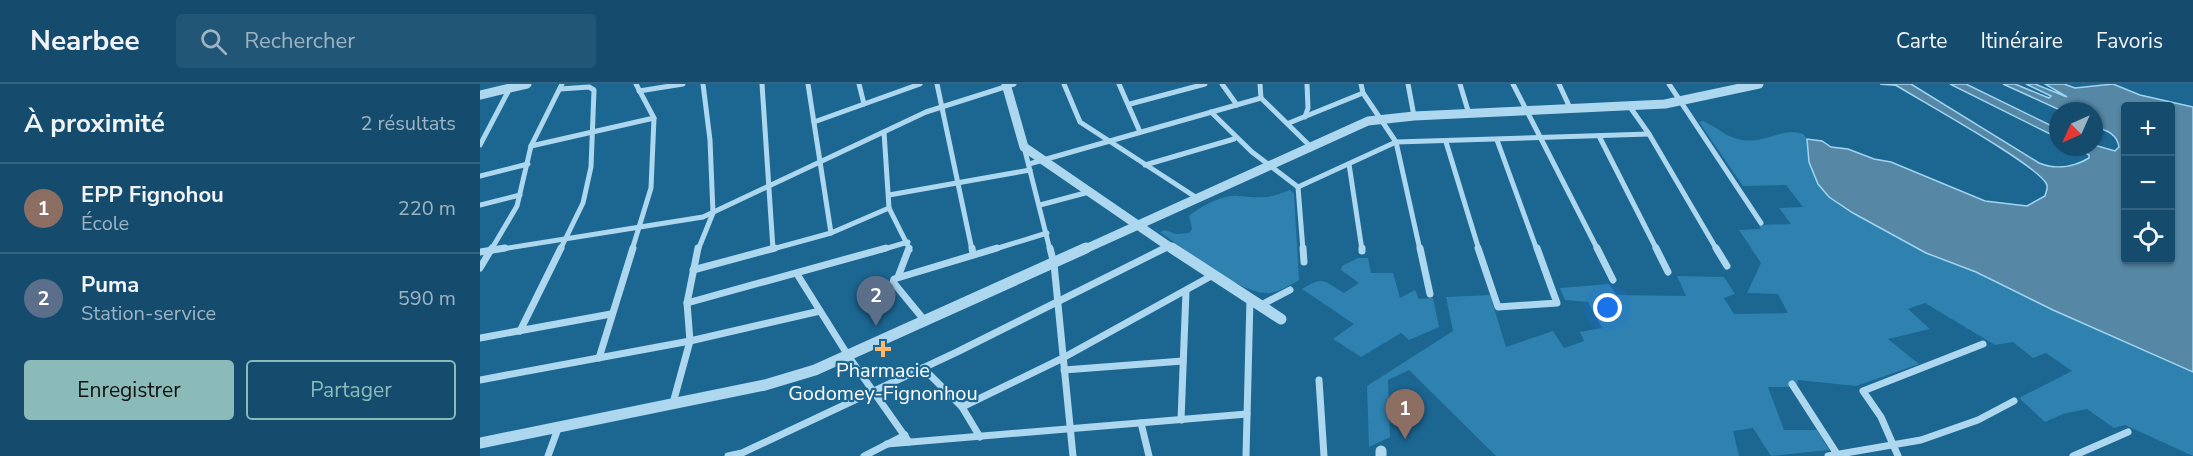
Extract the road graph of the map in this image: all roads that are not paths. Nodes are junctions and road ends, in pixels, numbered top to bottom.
1 (527, 84) edge
2 (636, 84) edge
3 (683, 84) edge
4 (704, 84) edge
5 (762, 84) edge
6 (808, 84) edge
7 (860, 84) edge
8 (920, 84) edge
9 (937, 84) edge
10 (1064, 84) edge
11 (1119, 84) edge
12 (1172, 84) edge
13 (1205, 84) edge
14 (1222, 84) edge
15 (1260, 84) edge
16 (1307, 84) edge
17 (1361, 84) edge
18 (1408, 84) edge
19 (1460, 84) edge
20 (1513, 84) edge
21 (1559, 84) edge
22 (1669, 84) edge
23 (1759, 84) edge
24 (1009, 85) edge
25 (561, 86) edge
26 (510, 88) junction
27 (639, 91) junction
28 (1177, 92) junction
29 (1363, 93) junction
30 (480, 95) edge
31 (1261, 98) junction
32 (1679, 103) junction
33 (864, 104) junction
34 (1130, 104) junction
35 (1237, 105) junction
36 (943, 106) junction
37 (1630, 107) junction
38 (1571, 110) junction
39 (1528, 111) junction
40 (1211, 112) junction
41 (1469, 114) junction
42 (1414, 116) junction
43 (1305, 117) junction
44 (654, 118) junction
45 (1378, 118) junction
46 (814, 122) junction
47 (1289, 123) junction
48 (592, 130) junction
49 (884, 132) junction
50 (1140, 132) junction
51 (1648, 134) junction
52 (1599, 136) junction
53 (1544, 138) junction
54 (1234, 139) junction
55 (1497, 140) junction
56 (1109, 141) junction
57 (1396, 142) junction
58 (1446, 142) junction
59 (480, 145) edge
60 (531, 146) junction
61 (1024, 147) junction
62 (1311, 147) junction
63 (1043, 160) junction
64 (821, 162) junction
65 (528, 164) junction
66 (1349, 164) junction
67 (1145, 165) junction
68 (1266, 166) junction
69 (1029, 167) junction
70 (480, 176) edge
71 (957, 184) junction
72 (768, 187) junction
73 (1298, 187) junction
74 (1089, 192) junction
75 (520, 195) junction
76 (889, 195) junction
77 (1197, 198) junction
78 (480, 205) edge
79 (1040, 205) junction
80 (889, 208) junction
81 (713, 213) junction
82 (1761, 223) dead end
83 (1137, 226) junction
84 (639, 228) junction
85 (831, 232) junction
86 (1047, 233) junction
87 (567, 240) junction
88 (908, 242) junction
89 (1169, 246) junction
90 (773, 249) junction
91 (490, 251) junction
92 (1362, 251) dead end
93 (480, 252) edge
94 (973, 254) junction
95 (1304, 262) dead end
96 (1054, 264) junction
97 (1727, 266) dead end
98 (480, 268) edge
99 (693, 270) junction
100 (1668, 272) dead end
101 (797, 274) junction
102 (1214, 274) junction
103 (898, 277) junction
104 (1613, 280) dead end
105 (1290, 290) dead end
106 (1186, 291) junction
107 (1430, 294) dead end
108 (1250, 299) junction
109 (687, 303) junction
110 (1056, 304) junction
111 (1261, 306) junction
112 (820, 311) junction
113 (611, 314) junction
114 (1281, 319) dead end
115 (925, 322) junction
116 (520, 331) junction
117 (480, 338) edge
118 (690, 341) junction
119 (1983, 344) dead end
120 (849, 357) junction
121 (599, 358) junction
122 (1061, 359) junction
123 (1183, 360) junction
124 (923, 368) junction
125 (1064, 370) junction
126 (480, 380) edge
127 (1318, 380) dead end
128 (1792, 384) dead end
129 (874, 391) junction
130 (2014, 401) dead end
131 (672, 404) junction
132 (962, 407) junction
133 (1247, 414) junction
134 (1180, 420) junction
135 (1141, 423) junction
136 (559, 426) junction
137 (1071, 429) junction
138 (2128, 432) dead end
139 (980, 436) junction
140 (907, 439) junction
141 (480, 442) edge
142 (1893, 444) junction
143 (742, 454) edge
144 (1837, 454) junction
145 (548, 456) edge
146 (728, 456) edge
147 (864, 456) edge
148 (1073, 456) edge
149 (1149, 456) edge
150 (1246, 456) edge
151 (1324, 456) edge
152 (1828, 456) edge
153 (1898, 456) edge
154 (2073, 456) edge

1 - 26 street
2 - 27 street
3 - 27 street
4 - 81 street
5 - 72 street
6 - 46 street
7 - 33 street
8 - 33 street
9 - 36 street
10 - 56 street
11 - 34 street
12 - 28 street
13 - 28 street
14 - 35 street
15 - 31 street
16 - 43 street
17 - 29 street
18 - 42 street
19 - 41 street
20 - 39 street
21 - 38 street
22 - 32 street
23 - 32 street
24 - 36 street
24 - 61 street
25 - 48 street
25 - 60 street
26 - 30 street
26 - 59 street
27 - 44 street
28 - 34 street
29 - 43 street
29 - 45 street
31 - 35 street
31 - 47 street
32 - 37 street
32 - 82 street
33 - 46 street
34 - 50 street
35 - 40 street
36 - 49 street
36 - 71 street
37 - 38 street
37 - 51 street
38 - 39 street
39 - 41 street
39 - 53 street
40 - 50 street
40 - 54 street
41 - 42 street
42 - 45 street
43 - 47 street
44 - 48 street
44 - 84 street
45 - 57 street
45 - 62 street
46 - 64 street
47 - 62 street
48 - 60 street
48 - 87 street
49 - 64 street
49 - 76 street
50 - 56 street
51 - 52 street
51 - 97 street
52 - 53 street
52 - 100 street
53 - 55 street
53 - 104 street
54 - 67 street
54 - 68 street
55 - 58 street
55 - 58 street
56 - 63 street
56 - 67 street
57 - 58 street
57 - 66 street
57 - 107 street
60 - 65 street
61 - 63 street
61 - 69 street
62 - 68 street
63 - 69 street
63 - 74 street
64 - 72 street
64 - 85 street
65 - 70 street
65 - 75 street
66 - 73 street
66 - 92 street
67 - 77 street
68 - 73 street
68 - 77 street
69 - 71 street
69 - 79 street
71 - 76 street
71 - 94 street
72 - 81 street
72 - 90 street
73 - 95 street
74 - 79 street
74 - 83 street
75 - 78 street
75 - 91 street
76 - 80 street
77 - 83 street
79 - 86 street
80 - 85 street
80 - 88 street
81 - 84 street
81 - 99 street
83 - 89 street
83 - 96 street
84 - 87 street
84 - 113 street
85 - 90 street
86 - 94 street
86 - 96 street
87 - 91 street
87 - 116 street
88 - 101 street
88 - 103 street
89 - 102 street
89 - 110 street
90 - 99 street
91 - 93 street
91 - 98 street
94 - 103 street
96 - 110 street
96 - 115 street
99 - 109 street
101 - 109 street
101 - 112 street
102 - 106 street
102 - 108 street
103 - 115 street
105 - 111 street
106 - 122 street
106 - 123 street
108 - 111 street
108 - 133 street
109 - 118 street
110 - 122 street
110 - 124 street
111 - 114 street
112 - 118 street
112 - 120 street
113 - 116 street
113 - 121 street
115 - 120 street
116 - 117 street
118 - 121 street
118 - 131 street
119 - 142 street
120 - 129 street
120 - 131 street
121 - 126 street
122 - 125 street
122 - 132 street
123 - 125 street
123 - 134 street
124 - 129 street
124 - 132 street
125 - 137 street
127 - 151 street
128 - 144 street
129 - 140 street
129 - 143 street
130 - 142 street
131 - 136 street
132 - 139 street
133 - 134 street
133 - 150 street
134 - 135 street
135 - 137 street
135 - 149 street
136 - 141 street
136 - 145 street
137 - 139 street
137 - 148 street
138 - 154 street
139 - 140 street
140 - 147 street
142 - 144 street
142 - 153 street
143 - 146 street
144 - 152 street

